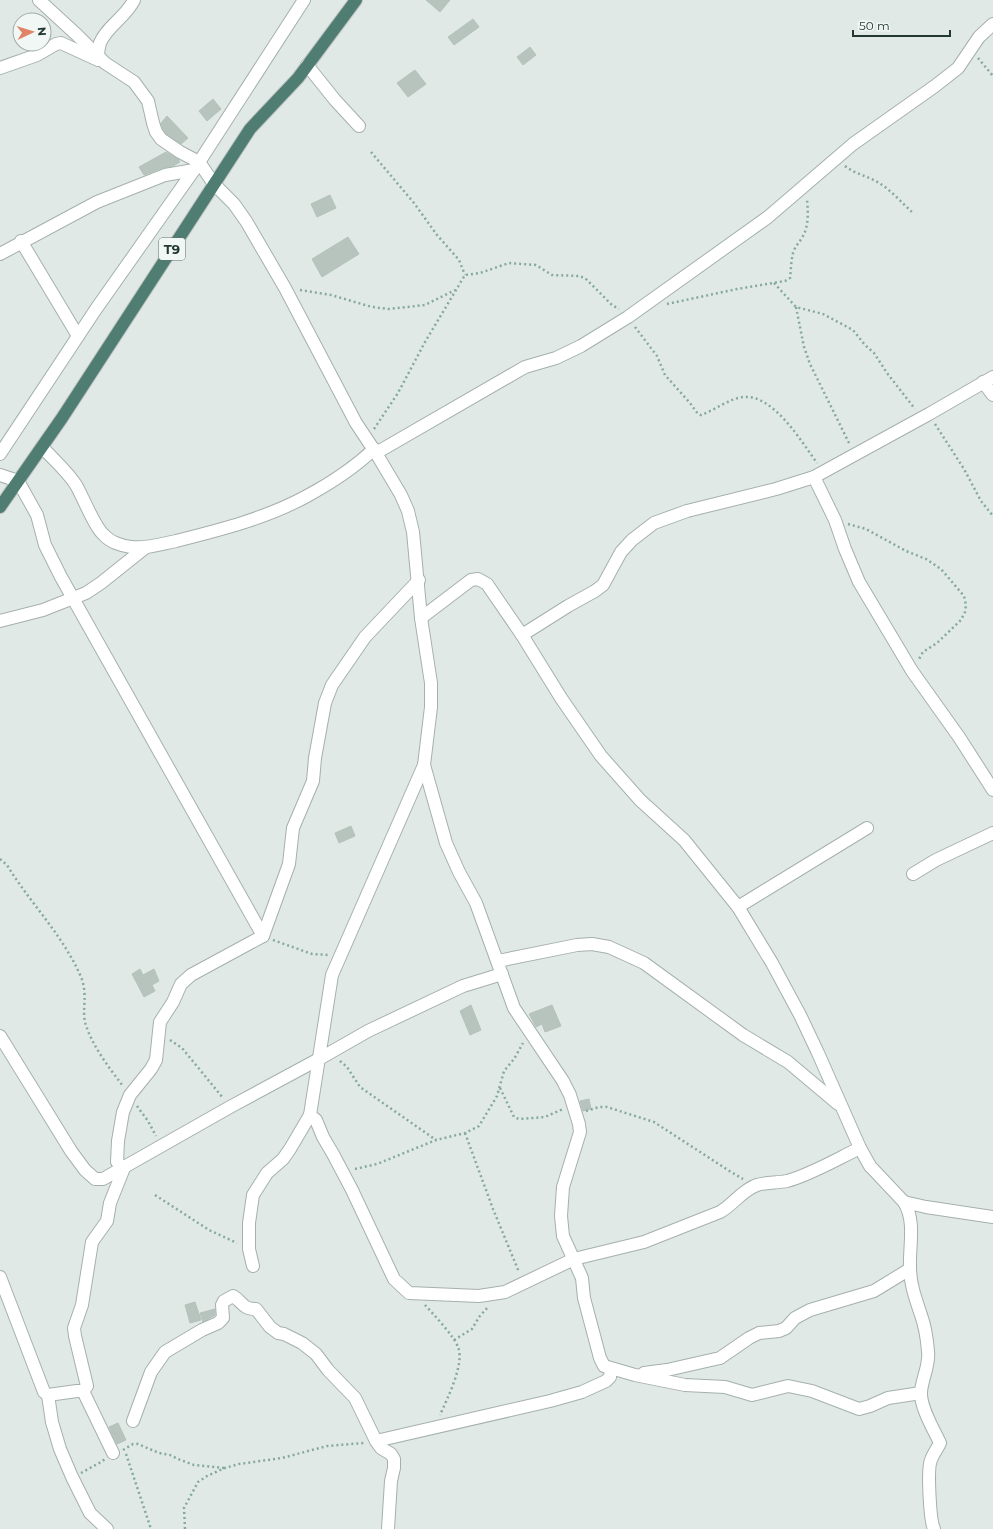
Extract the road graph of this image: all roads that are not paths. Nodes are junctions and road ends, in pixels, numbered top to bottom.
1 (39, 0) edge
2 (134, 0) edge
3 (304, 0) edge
4 (356, 0) edge
5 (993, 24) edge
6 (101, 60) junction
7 (307, 65) junction
8 (0, 68) edge
9 (359, 126) dead end
10 (196, 166) junction
11 (214, 184) junction
12 (21, 241) junction
13 (0, 254) edge
14 (78, 336) junction
15 (988, 379) edge
16 (993, 395) edge
17 (42, 447) junction
18 (373, 447) junction
19 (0, 454) edge
20 (0, 475) edge
21 (819, 475) junction
22 (18, 481) junction
23 (0, 507) edge
24 (146, 548) junction
25 (419, 580) junction
26 (73, 598) junction
27 (421, 618) junction
28 (0, 621) edge
29 (522, 635) junction
30 (424, 765) junction
31 (993, 790) edge
32 (867, 828) dead end
33 (993, 833) edge
34 (913, 874) dead end
35 (738, 907) junction
36 (263, 936) junction
37 (498, 961) junction
38 (502, 974) junction
39 (0, 1036) edge
40 (319, 1059) junction
41 (840, 1106) junction
42 (310, 1115) junction
43 (860, 1148) junction
44 (124, 1168) junction
45 (904, 1202) junction
46 (993, 1217) edge
47 (574, 1259) junction
48 (253, 1266) dead end
49 (910, 1269) junction
50 (0, 1278) edge
51 (611, 1369) junction
52 (635, 1376) junction
53 (83, 1391) junction
54 (921, 1393) junction
55 (48, 1395) junction
56 (133, 1421) dead end
57 (376, 1441) junction
58 (118, 1451) road end
59 (107, 1529) edge
60 (388, 1529) edge
61 (934, 1529) edge

1 - 6 street
2 - 6 street
3 - 10 street
4 - 7 highway, T9
5 - 18 street
6 - 8 street
6 - 10 street
7 - 9 street
7 - 11 highway, T9
10 - 11 street
10 - 12 street
10 - 14 street
11 - 17 highway, T9
11 - 18 street
12 - 13 street
12 - 14 street
14 - 19 street
15 - 16 street
15 - 21 street
17 - 22 highway, T9
17 - 24 street
18 - 24 street
18 - 25 street
20 - 22 street
21 - 29 street
21 - 31 street
22 - 23 highway, T9
22 - 26 street
24 - 26 street
25 - 27 street
25 - 36 street
26 - 28 street
26 - 36 street
27 - 29 street
27 - 30 street
29 - 35 street
30 - 37 street
30 - 40 street
32 - 35 street
33 - 34 street
35 - 41 street
36 - 44 street
37 - 38 street
37 - 41 street
38 - 40 street
38 - 47 street
39 - 44 street
40 - 42 street
40 - 44 street
41 - 43 street
42 - 47 street
42 - 48 street
43 - 45 street
43 - 47 street
44 - 53 street
45 - 46 street
45 - 49 street
47 - 51 street
49 - 52 street
49 - 54 street
50 - 55 street
51 - 52 street
51 - 57 street
52 - 54 street
53 - 55 street
53 - 58 street
54 - 61 street
55 - 59 street
56 - 57 street
57 - 60 street

